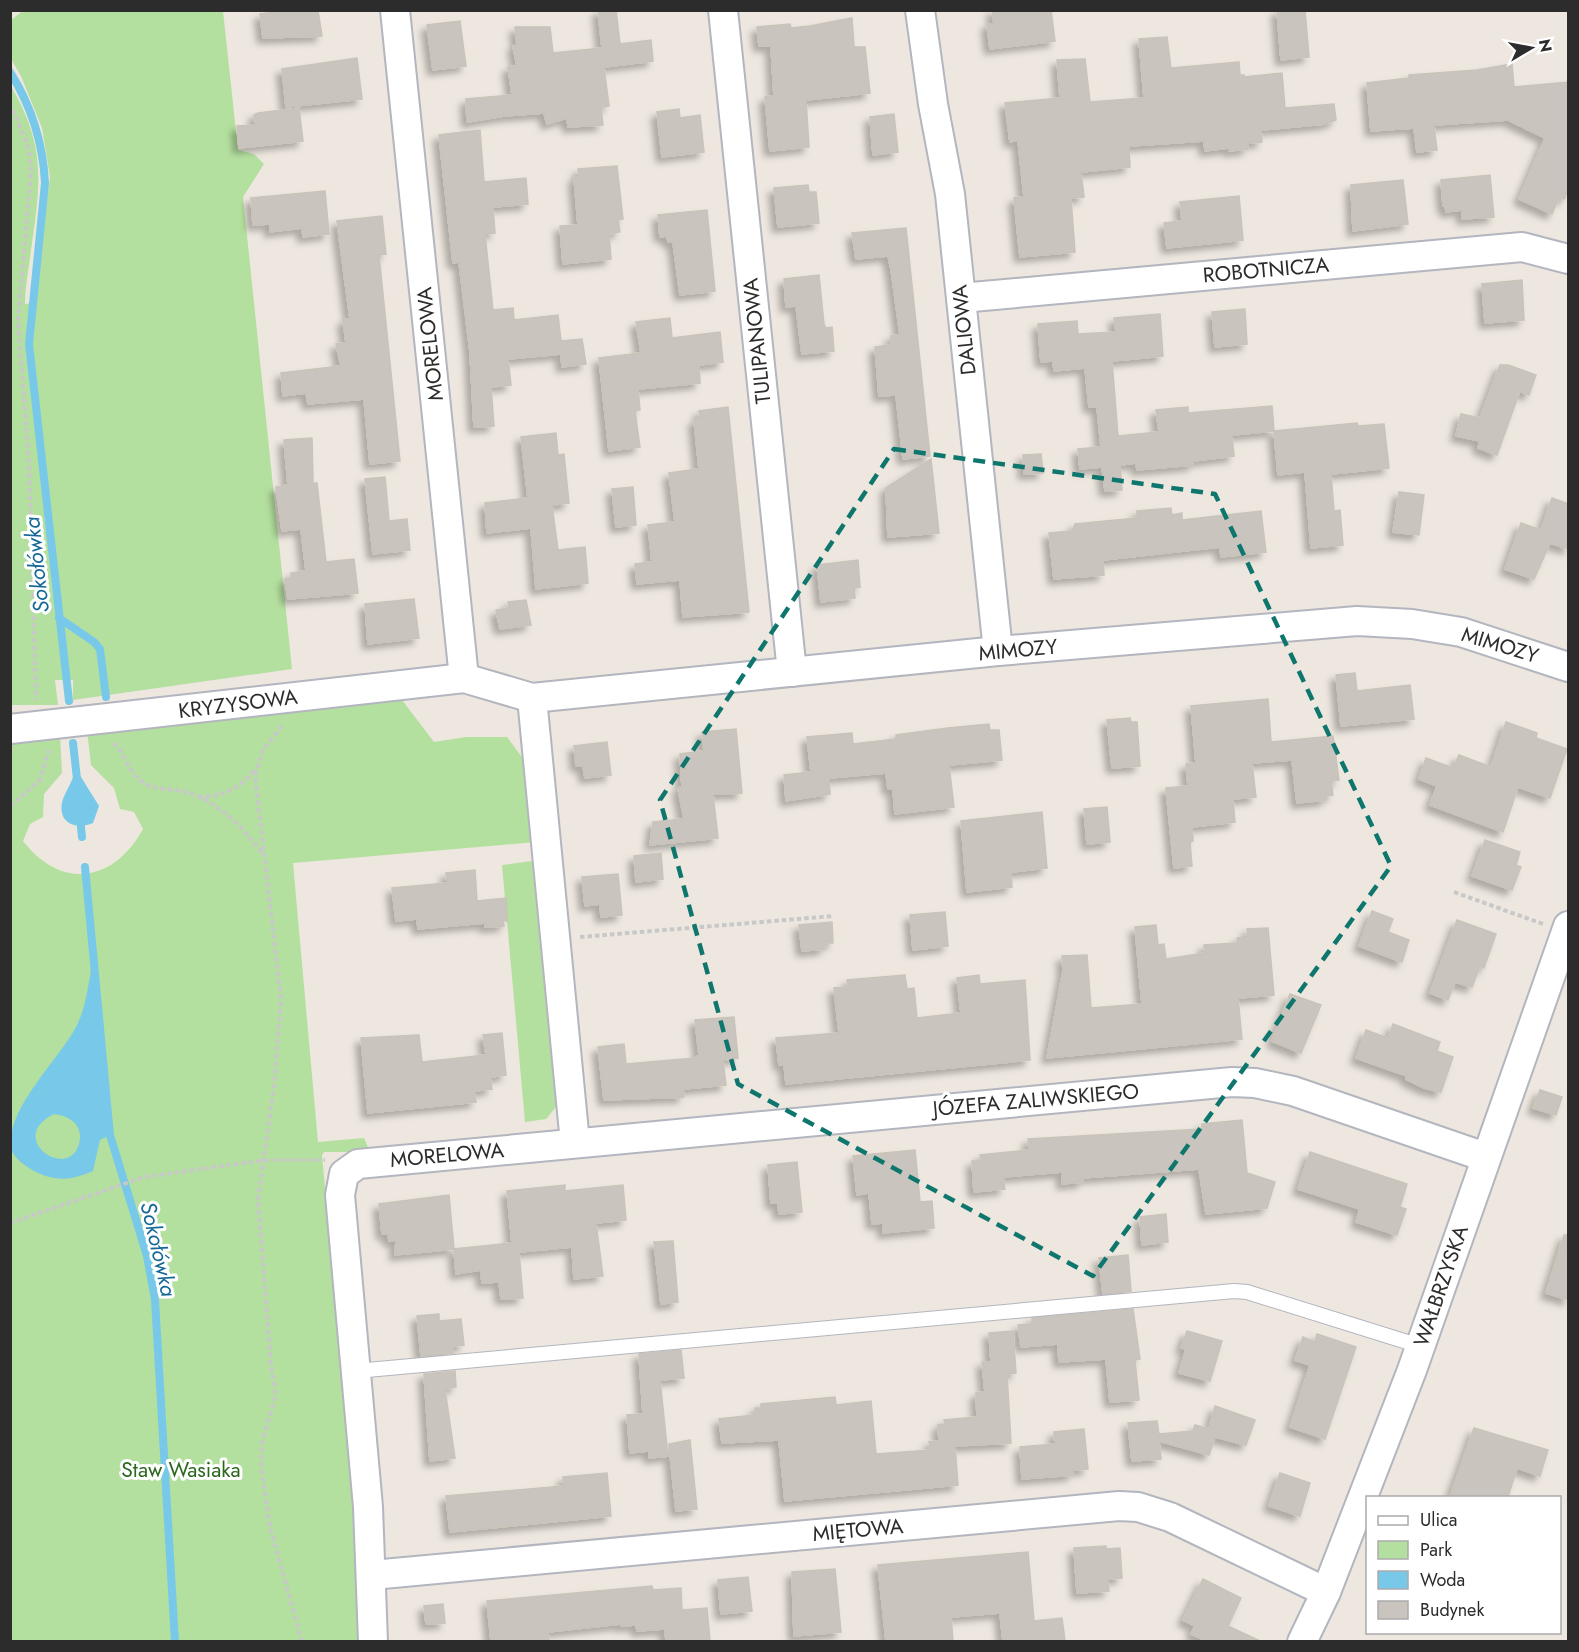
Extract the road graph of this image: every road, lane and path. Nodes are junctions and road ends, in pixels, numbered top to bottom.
1 (395, 10) edge
2 (723, 10) edge
3 (920, 10) edge
4 (10, 103) edge
5 (1568, 259) edge
6 (961, 298) junction
7 (998, 651) junction
8 (1569, 667) edge
9 (792, 672) junction
10 (465, 678) junction
11 (532, 698) junction
12 (36, 704) dead end
13 (285, 723) dead end
14 (10, 729) edge
15 (54, 734) junction
16 (110, 740) dead end
17 (256, 768) junction
18 (198, 796) junction
19 (10, 804) edge
20 (266, 859) junction
21 (1454, 892) dead end
22 (834, 916) dead end
23 (1567, 929) edge
24 (555, 939) junction
25 (575, 1143) junction
26 (1485, 1157) junction
27 (265, 1160) junction
28 (324, 1160) dead end
29 (10, 1223) edge
30 (1420, 1346) junction
31 (356, 1371) junction
32 (372, 1575) junction
33 (1326, 1592) junction
34 (302, 1641) edge
35 (373, 1641) edge
36 (1302, 1641) edge

1 - 10 street, MORELOWA
2 - 9 street, TULIPANOWA
3 - 6 street, DALIOWA
4 - 12 path
5 - 6 street, ROBOTNICZA
6 - 7 street, DALIOWA
7 - 8 street, MIMOZY
7 - 9 street, MIMOZY
9 - 11 street, MIMOZY
10 - 11 street, MIMOZY
10 - 15 street, KRYZYSOWA
11 - 24 street
13 - 17 path
14 - 15 street, KRYZYSOWA
15 - 19 path
16 - 18 path
17 - 18 path
17 - 20 path
18 - 20 path
20 - 27 path
21 - 23 path
22 - 24 path
23 - 26 street, WAŁBRZYSKA
24 - 25 street
25 - 26 street, JÓZEFA ZALIWSKIEGO
25 - 31 street, MORELOWA
26 - 30 street, WAŁBRZYSKA
27 - 28 path
27 - 29 path
27 - 34 path
30 - 31 lane
30 - 33 street, WAŁBRZYSKA
31 - 32 street, MORELOWA
32 - 33 street, MIĘTOWA
32 - 35 street, MORELOWA
33 - 36 street, WAŁBRZYSKA

